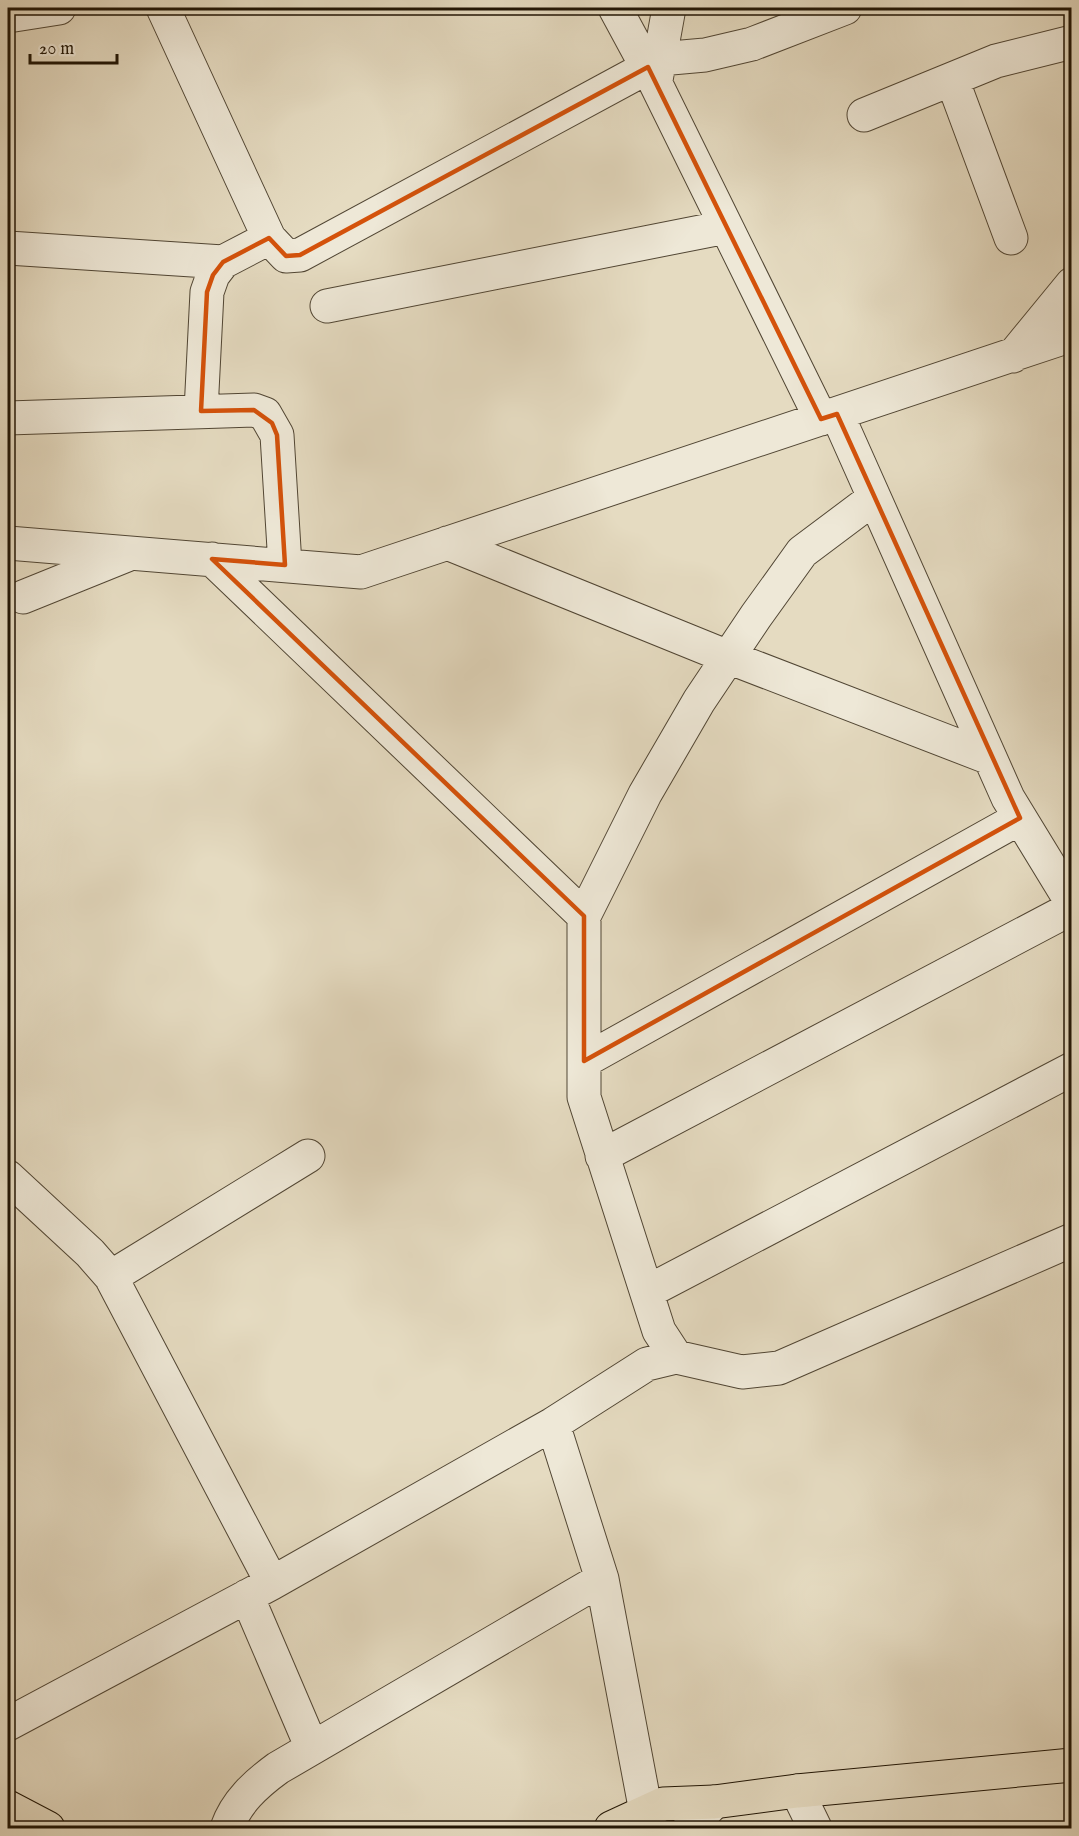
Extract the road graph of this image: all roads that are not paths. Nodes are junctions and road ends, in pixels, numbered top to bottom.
1 (59, 8) edge
2 (163, 8) edge
3 (615, 8) edge
4 (669, 8) edge
5 (845, 8) edge
6 (8, 16) edge
7 (1071, 42) edge
8 (654, 69) junction
9 (952, 79) junction
10 (864, 115) dead end
11 (726, 226) junction
12 (270, 238) junction
13 (1011, 238) dead end
14 (8, 248) edge
15 (223, 262) junction
16 (1071, 284) edge
17 (327, 306) dead end
18 (1071, 335) edge
19 (1013, 356) junction
20 (201, 411) junction
21 (829, 417) junction
22 (8, 418) edge
23 (874, 498) junction
24 (8, 543) edge
25 (447, 543) junction
26 (44, 546) junction
27 (132, 553) junction
28 (212, 559) junction
29 (285, 565) junction
30 (15, 604) edge
31 (728, 657) junction
32 (990, 758) junction
33 (1020, 818) junction
34 (1069, 897) edge
35 (584, 916) junction
36 (584, 1061) junction
37 (1071, 1069) edge
38 (308, 1156) dead end
39 (602, 1156) junction
40 (8, 1177) edge
41 (1071, 1240) edge
42 (111, 1276) junction
43 (646, 1292) junction
44 (676, 1357) junction
45 (553, 1424) junction
46 (602, 1579) junction
47 (260, 1589) junction
48 (8, 1724) edge
49 (312, 1748) junction
50 (1071, 1765) edge
51 (797, 1791) junction
52 (714, 1802) junction
53 (8, 1807) edge
54 (658, 1815) edge
55 (48, 1828) edge
56 (227, 1828) edge
57 (611, 1828) edge
58 (689, 1828) edge
59 (814, 1828) edge

1 - 6 street
2 - 12 street
3 - 8 street
4 - 8 street
5 - 8 street
7 - 9 street
8 - 11 street
8 - 12 street
9 - 10 street
9 - 13 street
11 - 17 street
11 - 21 street
12 - 15 street
14 - 15 street
15 - 20 street
16 - 19 street
18 - 19 street
19 - 21 street
20 - 22 street
20 - 29 street
21 - 23 street
21 - 25 street
23 - 31 street
23 - 32 street
24 - 26 street
25 - 29 street
25 - 31 street
26 - 27 street
26 - 30 street
27 - 28 street
27 - 30 street
28 - 29 street
28 - 35 street
31 - 32 street
31 - 35 street
32 - 33 street
33 - 34 street
33 - 36 street
34 - 39 street
35 - 36 street
36 - 39 street
37 - 43 street
38 - 42 street
39 - 43 street
40 - 42 street
41 - 44 street
42 - 47 street
43 - 44 street
44 - 45 street
45 - 46 street
45 - 47 street
46 - 49 street
46 - 54 street
47 - 48 street
47 - 49 street
49 - 56 street
50 - 51 main road
51 - 52 main road
51 - 59 street
52 - 54 main road
52 - 58 street
53 - 55 main road
54 - 57 main road

